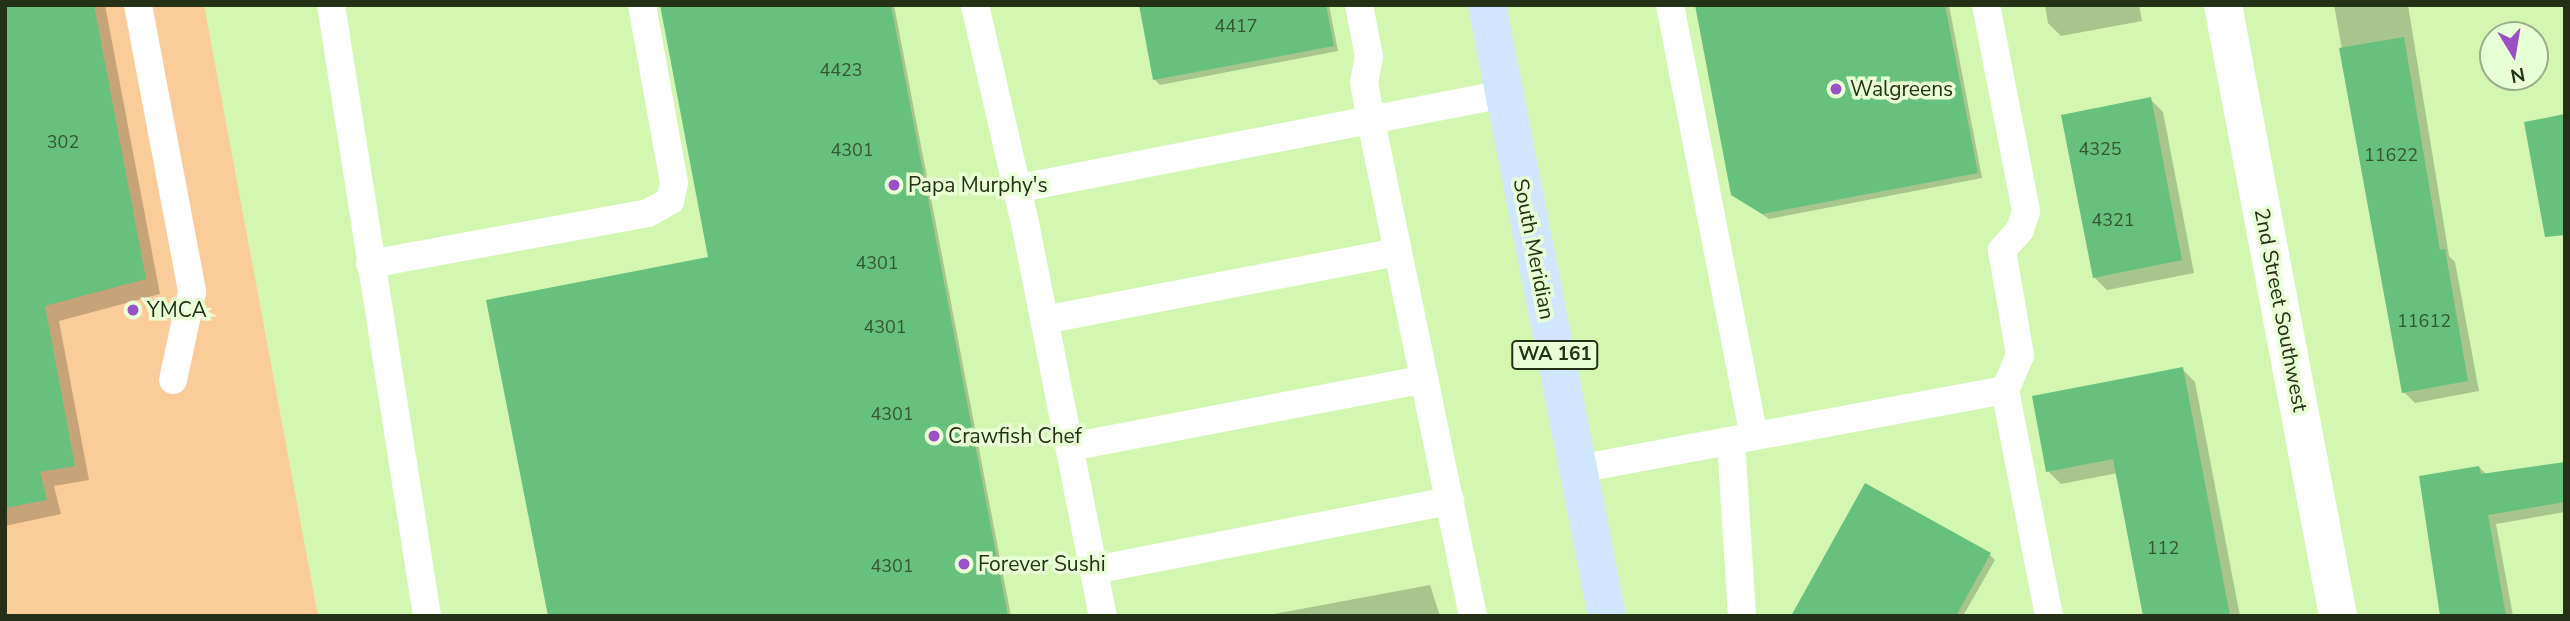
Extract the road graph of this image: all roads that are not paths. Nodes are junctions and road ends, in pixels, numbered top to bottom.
1 (138, 5) edge
2 (331, 5) edge
3 (642, 5) edge
4 (975, 5) edge
5 (1359, 5) edge
6 (1487, 5) edge
7 (1670, 5) edge
8 (1986, 5) edge
9 (2224, 5) edge
10 (1504, 94) junction
11 (1371, 121) junction
12 (1016, 189) junction
13 (1398, 252) junction
14 (370, 264) junction
15 (1044, 320) junction
16 (1425, 379) junction
17 (173, 380) dead end
18 (2005, 390) junction
19 (1742, 439) junction
20 (1070, 447) junction
21 (1578, 469) junction
22 (1450, 501) junction
23 (1094, 570) junction
24 (427, 616) edge
25 (1103, 616) edge
26 (1473, 616) edge
27 (1607, 616) edge
28 (1742, 616) edge
29 (2049, 616) edge
30 (2338, 616) edge

1 - 17 lane
2 - 14 lane
3 - 14 lane
4 - 12 lane
5 - 11 lane
6 - 10 main road, South Meridian / WA 161
7 - 19 lane
8 - 18 lane
9 - 30 street, 2nd Street Southwest
10 - 11 lane
10 - 21 main road, South Meridian / WA 161
11 - 12 lane
11 - 13 lane
12 - 15 lane
13 - 15 lane
13 - 16 lane
14 - 24 lane
15 - 20 lane
16 - 20 lane
16 - 22 lane
18 - 19 lane
18 - 29 lane
19 - 21 lane
19 - 28 lane
20 - 23 lane
21 - 27 main road, South Meridian / WA 161
22 - 23 lane
22 - 26 lane
23 - 25 lane

